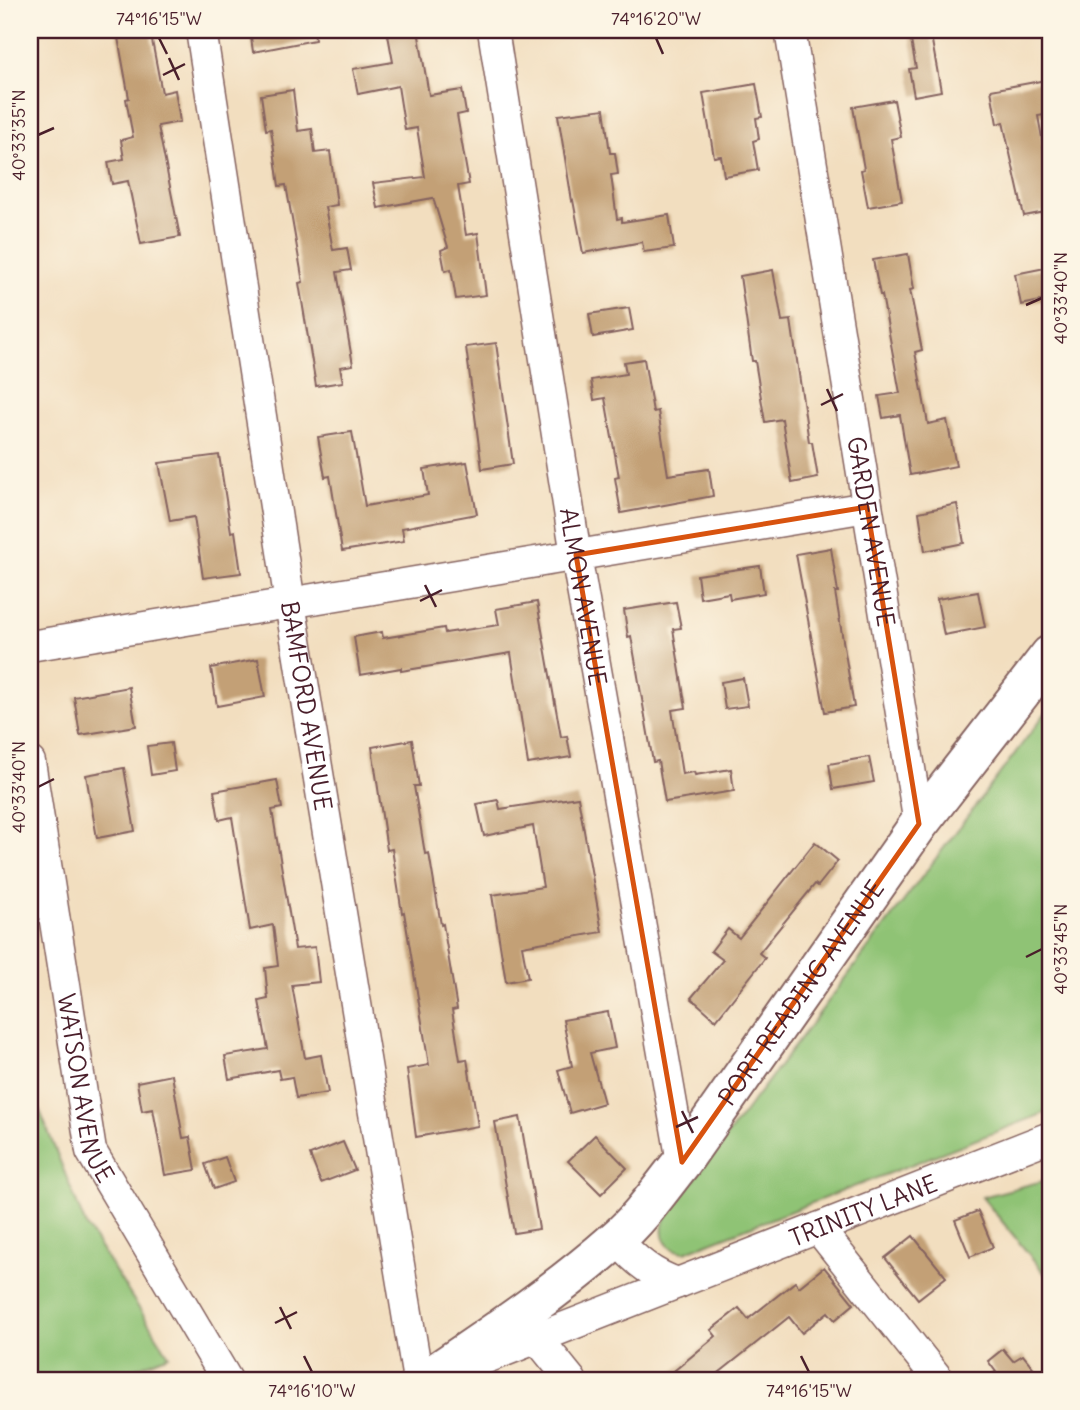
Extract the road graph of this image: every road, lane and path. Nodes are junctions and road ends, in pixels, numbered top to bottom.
1 (201, 30) edge
2 (493, 30) edge
3 (790, 30) edge
4 (867, 507) junction
5 (576, 555) junction
6 (290, 603) junction
7 (30, 646) edge
8 (1050, 655) edge
9 (30, 762) edge
10 (919, 824) junction
11 (1050, 1137) edge
12 (682, 1163) junction
13 (818, 1228) junction
14 (617, 1238) junction
15 (678, 1283) junction
16 (537, 1338) junction
17 (227, 1380) edge
18 (418, 1380) edge
19 (428, 1380) edge
20 (571, 1380) edge
21 (939, 1380) edge

1 - 6 street, BAMFORD AVENUE
2 - 5 street, ALMON AVENUE
3 - 4 street, GARDEN AVENUE
4 - 5 street
4 - 10 street, GARDEN AVENUE
5 - 6 street
5 - 12 street, ALMON AVENUE
6 - 7 street
6 - 18 street, BAMFORD AVENUE
8 - 10 main road, PORT READING AVENUE
9 - 17 street, WATSON AVENUE
10 - 12 main road, PORT READING AVENUE
11 - 13 street, TRINITY LANE
12 - 14 main road, PORT READING AVENUE
13 - 15 street, TRINITY LANE
13 - 21 street
14 - 15 street
14 - 19 main road, PORT READING AVENUE
15 - 16 street, TRINITY LANE
16 - 19 street, TRINITY LANE
16 - 20 street

